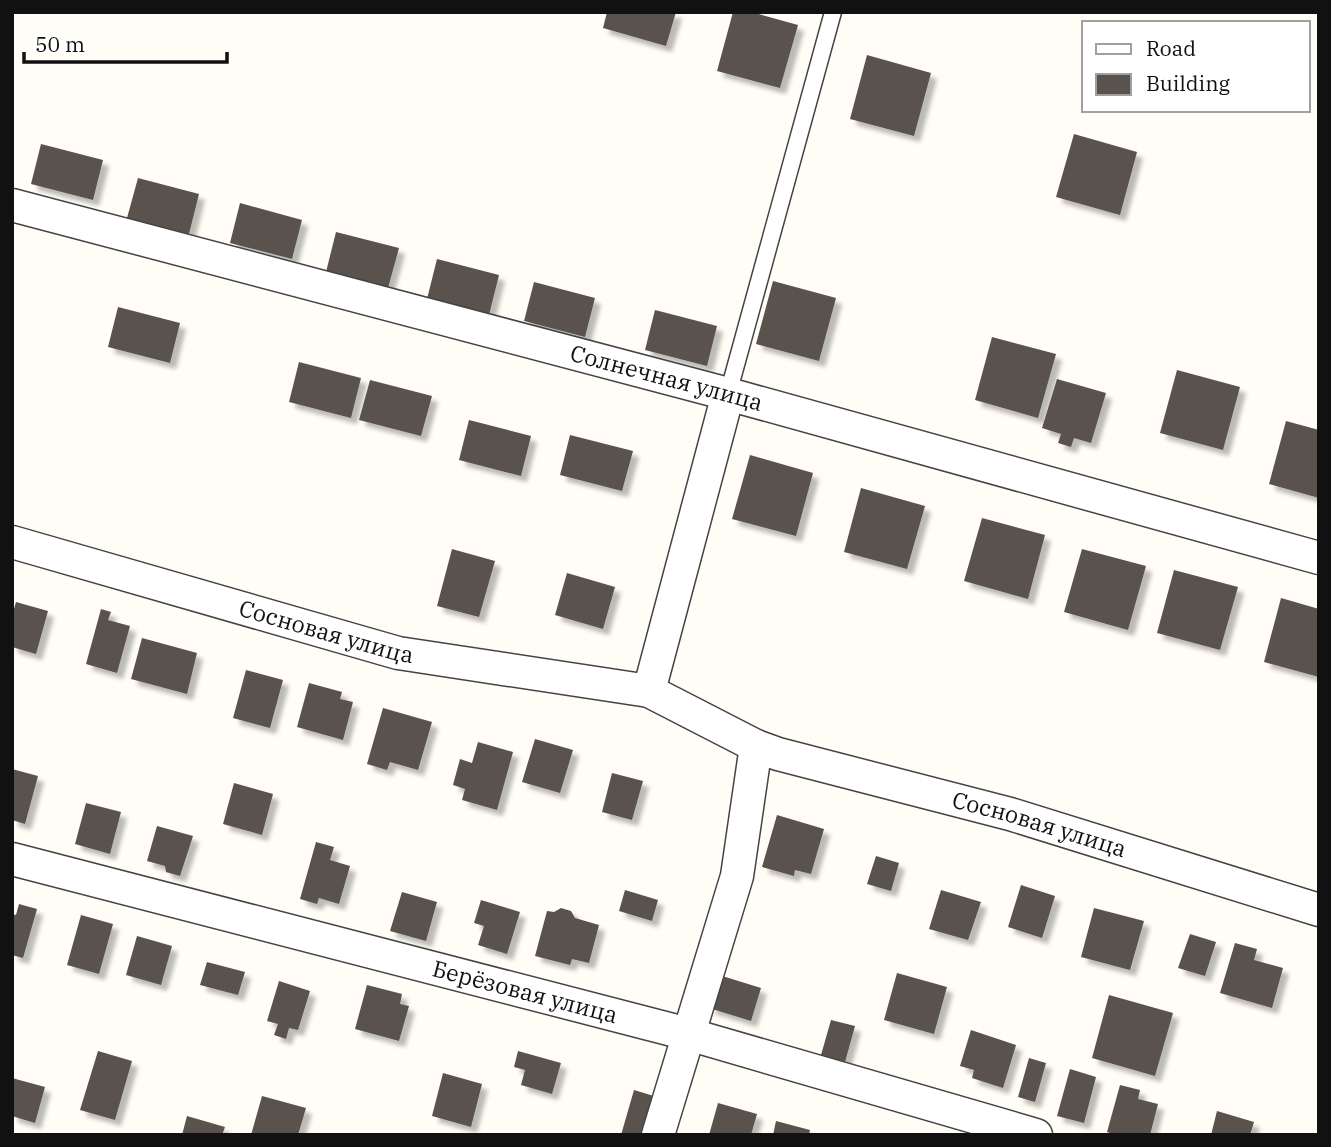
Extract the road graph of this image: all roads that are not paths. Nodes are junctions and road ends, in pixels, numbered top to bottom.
1 (833, 12) edge
2 (12, 205) edge
3 (728, 394) junction
4 (12, 542) edge
5 (1319, 558) edge
6 (649, 691) junction
7 (756, 746) junction
8 (12, 859) edge
9 (1319, 910) edge
10 (688, 1034) junction
11 (658, 1135) edge
12 (1036, 1135) edge

1 - 3 lane
2 - 3 street, Солнечная улица
3 - 5 street, Солнечная улица
3 - 6 street
4 - 6 street, Сосновая улица
6 - 7 street, Сосновая улица
7 - 9 street, Сосновая улица
7 - 10 street
8 - 10 street, Берёзовая улица
10 - 11 street
10 - 12 street, Берёзовая улица

